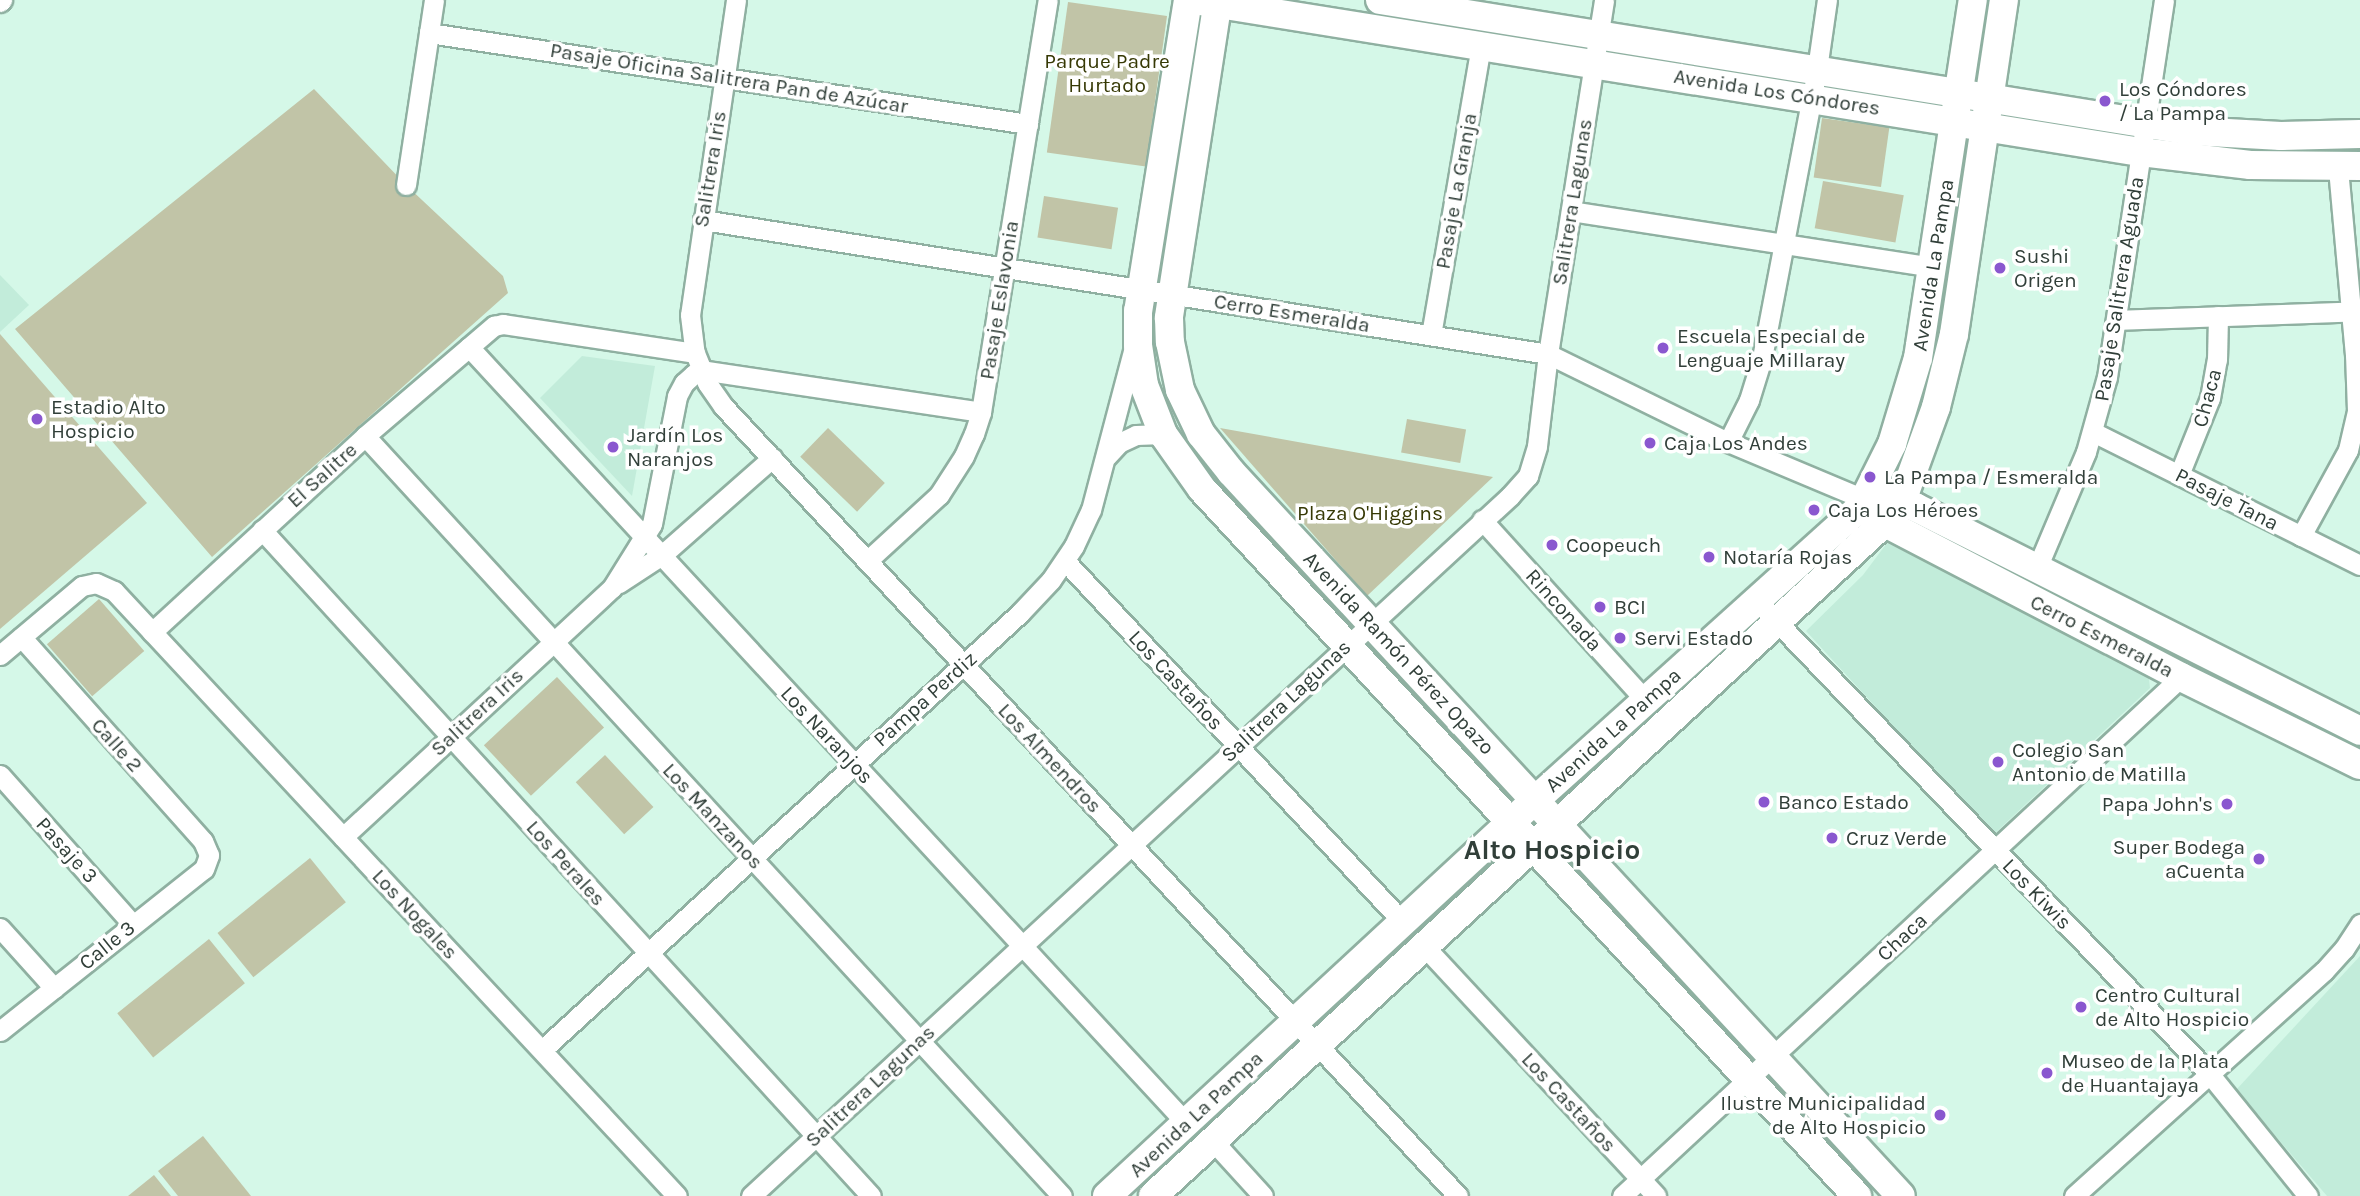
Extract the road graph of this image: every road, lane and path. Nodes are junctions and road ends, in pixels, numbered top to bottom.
1 (434, 0) edge
2 (736, 0) edge
3 (1048, 0) edge
4 (1188, 0) edge
5 (1380, 0) edge
6 (1604, 0) edge
7 (1826, 0) edge
8 (1973, 0) edge
9 (2004, 0) edge
10 (2164, 0) edge
11 (1210, 1) edge
12 (429, 33) junction
13 (1598, 35) junction
14 (1481, 46) junction
15 (1594, 63) junction
16 (1817, 69) junction
17 (724, 78) junction
18 (1960, 92) junction
19 (1991, 97) junction
20 (1811, 98) junction
21 (1956, 121) junction
22 (1028, 124) junction
23 (2145, 124) junction
24 (1987, 126) junction
25 (2360, 134) edge
26 (2141, 152) junction
27 (2349, 166) edge
28 (407, 185) dead end
29 (1571, 211) junction
30 (703, 220) junction
31 (1784, 244) junction
32 (1004, 267) junction
33 (1933, 267) junction
34 (1141, 289) junction
35 (1172, 294) junction
36 (691, 297) joint
37 (2355, 312) edge
38 (2218, 316) junction
39 (2117, 320) junction
40 (1137, 332) junction
41 (1431, 335) junction
42 (469, 347) junction
43 (1548, 354) junction
44 (698, 361) junction
45 (981, 412) junction
46 (2093, 432) junction
47 (1163, 434) junction
48 (365, 436) junction
49 (1728, 442) junction
50 (1107, 456) junction
51 (772, 458) junction
52 (2179, 475) junction
53 (1902, 501) junction
54 (1867, 505) junction
55 (1482, 520) junction
56 (262, 530) junction
57 (2301, 536) junction
58 (645, 538) junction
59 (662, 555) junction
60 (867, 561) junction
61 (1065, 561) junction
62 (2360, 565) edge
63 (2037, 568) junction
64 (612, 588) junction
65 (1757, 601) junction
66 (1776, 622) junction
67 (1370, 623) junction
68 (152, 632) junction
69 (20, 638) junction
70 (553, 641) junction
71 (1347, 645) junction
72 (0, 655) edge
73 (963, 664) junction
74 (2181, 677) junction
75 (1645, 700) junction
76 (2360, 731) edge
77 (451, 736) junction
78 (2360, 737) edge
79 (2312, 741) junction
80 (1238, 746) junction
81 (854, 764) junction
82 (2360, 765) edge
83 (0, 775) edge
84 (1535, 800) junction
85 (1512, 821) junction
86 (1557, 824) junction
87 (343, 837) junction
88 (1131, 844) junction
89 (1534, 845) junction
90 (1994, 851) junction
91 (209, 855) joint
92 (751, 858) junction
93 (1403, 922) junction
94 (2360, 924) edge
95 (133, 925) junction
96 (0, 928) edge
97 (1022, 945) junction
98 (1424, 946) junction
99 (648, 952) junction
100 (54, 988) junction
101 (1295, 1022) junction
102 (0, 1031) edge
103 (919, 1040) junction
104 (1317, 1045) junction
105 (542, 1050) junction
106 (1773, 1058) junction
107 (2208, 1072) junction
108 (1750, 1079) junction
109 (1186, 1123) junction
110 (816, 1136) junction
111 (1213, 1141) junction
112 (1640, 1179) junction
113 (677, 1196) edge
114 (751, 1196) edge
115 (871, 1196) edge
116 (1062, 1196) edge
117 (1107, 1196) edge
118 (1153, 1196) edge
119 (1263, 1196) edge
120 (1458, 1196) edge
121 (1622, 1196) edge
122 (1656, 1196) edge
123 (1857, 1196) edge
124 (1900, 1196) edge
125 (2074, 1196) edge
126 (2308, 1196) edge

1 - 12 street
2 - 17 street, Salitrera Iris
3 - 22 street, Pasaje Eslavonia
4 - 34 street, Avenida Ramón Pérez Opazo
5 - 13 street, Avenida Los Cóndores
6 - 13 street, Salitrera Lagunas
7 - 16 street
8 - 18 street, Avenida La Pampa
9 - 19 street, Avenida La Pampa
10 - 23 street, Pasaje Salitrera Aguada
11 - 14 street, Avenida Los Cóndores
11 - 35 street, Avenida Ramón Pérez Opazo
12 - 17 street, Pasaje Oficina Salitrera Pan de Azúcar
12 - 28 street
13 - 15 street, Salitrera Lagunas
13 - 16 street, Avenida Los Cóndores
14 - 15 street, Avenida Los Cóndores
14 - 41 street, Pasaje La Granja
15 - 20 street, Avenida Los Cóndores
15 - 29 street, Salitrera Lagunas
16 - 18 street, Avenida Los Cóndores
16 - 20 street
17 - 22 street, Pasaje Oficina Salitrera Pan de Azúcar
17 - 30 street, Salitrera Iris
18 - 19 street, Avenida Los Cóndores
18 - 21 street, Avenida La Pampa
19 - 23 street, Avenida Los Cóndores
19 - 24 street, Avenida La Pampa
20 - 21 street, Avenida Los Cóndores
20 - 31 street
21 - 24 street, Avenida Los Cóndores
21 - 33 street, Avenida La Pampa
22 - 32 street, Pasaje Eslavonia
23 - 25 street, Avenida Los Cóndores
23 - 26 street, Pasaje Salitrera Aguada
24 - 26 street, Avenida Los Cóndores
24 - 53 street, Avenida La Pampa
26 - 27 street, Avenida Los Cóndores
26 - 39 street, Pasaje Salitrera Aguada
27 - 37 street
29 - 31 street
29 - 43 street, Salitrera Lagunas
30 - 32 street, Cerro Esmeralda
30 - 36 street, Salitrera Iris
31 - 33 street
31 - 49 street
32 - 34 street, Cerro Esmeralda
32 - 45 street, Pasaje Eslavonia
33 - 54 street, Avenida La Pampa
34 - 35 street, Cerro Esmeralda
34 - 40 street, Avenida Ramón Pérez Opazo
35 - 41 street, Cerro Esmeralda
35 - 67 street, Avenida Ramón Pérez Opazo
36 - 44 street, Los Almendros
37 - 38 street
37 - 57 street
38 - 39 street
38 - 52 street, Chaca
39 - 46 street, Pasaje Salitrera Aguada
40 - 47 street, Avenida Ramón Pérez Opazo
40 - 50 street, Pampa Perdiz
41 - 43 street, Cerro Esmeralda
42 - 44 street, El Salitre
42 - 48 street, El Salitre
42 - 58 street, Los Naranjos
43 - 49 street, Cerro Esmeralda
43 - 55 street, Salitrera Lagunas
44 - 45 street, El Salitre
44 - 51 street, Los Almendros
44 - 58 street, Salitrera Iris
45 - 60 street, Pasaje Eslavonia
46 - 52 street, Pasaje Tana
46 - 63 street, Pasaje Salitrera Aguada
47 - 50 street
47 - 71 street, Avenida Ramón Pérez Opazo
48 - 56 street, El Salitre
48 - 70 street, Los Manzanos
49 - 54 street, Cerro Esmeralda
50 - 61 street, Pampa Perdiz
51 - 59 street, Salitrera Iris
51 - 60 street, Los Almendros
52 - 57 street, Pasaje Tana
53 - 54 street, Avenida La Pampa
53 - 63 street, Cerro Esmeralda
54 - 65 street, Avenida La Pampa
54 - 66 street, Avenida La Pampa
54 - 74 street, Cerro Esmeralda
55 - 67 street, Salitrera Lagunas
55 - 75 street, Rinconada
56 - 68 street, El Salitre
56 - 77 street, Los Perales
57 - 62 street, Pasaje Tana
58 - 59 street, Los Naranjos
58 - 64 street, Salitrera Iris
59 - 64 street, Salitrera Iris
59 - 81 street, Los Naranjos
60 - 73 street, Los Almendros
61 - 73 street, Pampa Perdiz
61 - 80 street, Los Castaños
63 - 76 street, Cerro Esmeralda
64 - 70 street, Salitrera Iris
65 - 66 street, Los Kiwis
65 - 75 street, Avenida La Pampa
66 - 86 street, Avenida La Pampa
66 - 90 street, Los Kiwis
67 - 71 street, Salitrera Lagunas
67 - 84 street, Avenida Ramón Pérez Opazo
68 - 69 street
68 - 87 street, Los Nogales
69 - 72 street
69 - 91 street, Calle 2
70 - 77 street, Salitrera Iris
70 - 92 street, Los Manzanos
71 - 80 street, Salitrera Lagunas
71 - 85 street, Avenida Ramón Pérez Opazo
73 - 81 street, Pampa Perdiz
73 - 88 street, Los Almendros
74 - 79 street, Cerro Esmeralda
74 - 90 street, Chaca
75 - 84 street, Avenida La Pampa
77 - 87 street, Salitrera Iris
77 - 99 street, Los Perales
78 - 79 street
79 - 82 street, Cerro Esmeralda
80 - 88 street, Salitrera Lagunas
80 - 93 street, Los Castaños
81 - 92 street, Pampa Perdiz
81 - 97 street, Los Naranjos
83 - 95 street, Pasaje 3
84 - 85 street, Avenida La Pampa
84 - 86 street, Avenida Ramón Pérez Opazo
85 - 89 street, Avenida Ramón Pérez Opazo
85 - 93 street, Avenida La Pampa
86 - 89 street, Avenida La Pampa
86 - 106 street, Avenida Ramón Pérez Opazo
87 - 105 street, Los Nogales
88 - 97 street, Salitrera Lagunas
88 - 101 street, Los Almendros
89 - 98 street, Avenida La Pampa
89 - 108 street, Avenida Ramón Pérez Opazo
90 - 106 street, Chaca
90 - 107 street, Los Kiwis
91 - 95 street, Calle 3
92 - 99 street, Pampa Perdiz
92 - 103 street, Los Manzanos
93 - 101 street, Avenida La Pampa
94 - 107 street
95 - 100 street, Calle 3
96 - 100 street
97 - 103 street, Salitrera Lagunas
97 - 109 street, Los Naranjos
98 - 104 street, Avenida La Pampa
98 - 112 street, Los Castaños
99 - 105 street, Pampa Perdiz
99 - 110 street, Los Perales
100 - 102 street, Calle 3
101 - 104 street, Los Almendros
101 - 109 street, Avenida La Pampa
103 - 110 street, Salitrera Lagunas
103 - 116 street, Los Manzanos
104 - 111 street, Avenida La Pampa
104 - 120 street, Los Almendros
105 - 113 street, Los Nogales
106 - 108 street, Chaca
106 - 124 street, Avenida Ramón Pérez Opazo
107 - 125 street
107 - 126 street, Los Kiwis
108 - 112 street, Chaca
108 - 123 street, Avenida Ramón Pérez Opazo
109 - 117 street, Avenida La Pampa
110 - 114 street, Salitrera Lagunas
110 - 115 street, Los Perales
111 - 118 street, Avenida La Pampa
111 - 119 street
112 - 121 street, Chaca
112 - 122 street, Los Castaños

